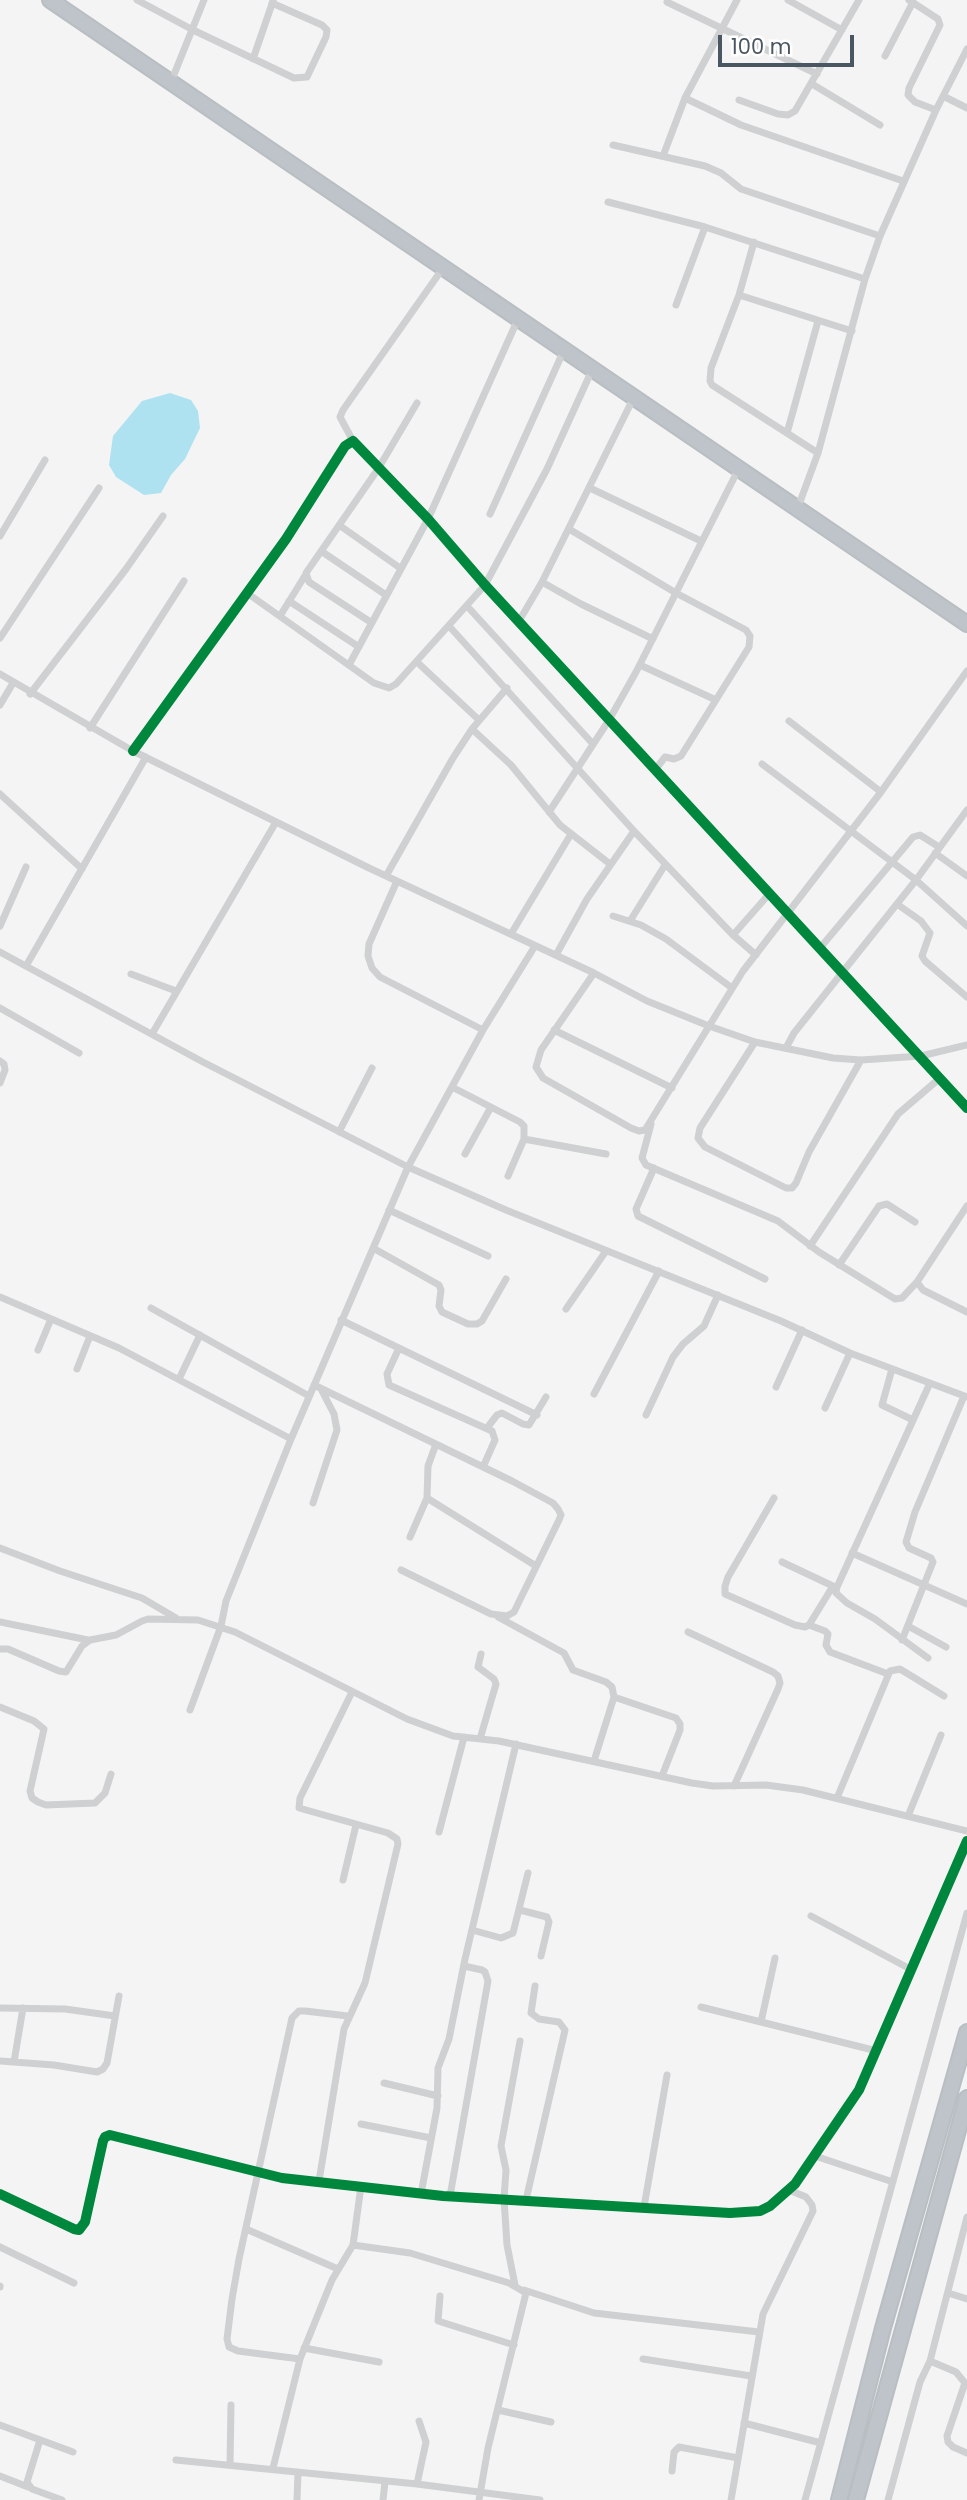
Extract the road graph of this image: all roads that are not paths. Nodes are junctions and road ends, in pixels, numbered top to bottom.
1 (50, 0) edge
2 (137, 0) edge
3 (204, 0) edge
4 (737, 0) edge
5 (788, 0) edge
6 (859, 0) edge
7 (911, 1) edge
8 (273, 2) edge
9 (667, 2) dead end
10 (723, 28) junction
11 (193, 30) junction
12 (842, 30) junction
13 (967, 49) edge
14 (885, 56) dead end
15 (253, 59) junction
16 (817, 74) junction
17 (170, 82) junction
18 (812, 84) junction
19 (943, 96) junction
20 (685, 98) junction
21 (739, 100) dead end
22 (967, 108) edge
23 (936, 110) junction
24 (880, 125) dead end
25 (613, 145) dead end
26 (663, 156) junction
27 (903, 181) junction
28 (608, 202) dead end
29 (705, 227) junction
30 (880, 236) junction
31 (754, 242) junction
32 (443, 268) junction
33 (865, 279) junction
34 (739, 295) junction
35 (676, 305) dead end
36 (518, 319) junction
37 (818, 321) junction
38 (852, 331) junction
39 (564, 351) junction
40 (592, 370) junction
41 (634, 397) junction
42 (416, 403) dead end
43 (787, 433) junction
44 (353, 441) junction
45 (818, 453) junction
46 (45, 460) dead end
47 (378, 469) junction
48 (738, 470) junction
49 (99, 488) dead end
50 (590, 488) junction
51 (797, 510) junction
52 (490, 514) dead end
53 (163, 516) dead end
54 (428, 519) junction
55 (339, 525) junction
56 (569, 529) junction
57 (0, 536) edge
58 (701, 541) junction
59 (321, 551) junction
60 (400, 568) junction
61 (306, 573) junction
62 (184, 581) dead end
63 (542, 582) junction
64 (485, 585) junction
65 (247, 593) junction
66 (676, 593) junction
67 (386, 595) junction
68 (289, 601) junction
69 (467, 606) junction
70 (280, 616) junction
71 (519, 621) junction
72 (372, 622) junction
73 (967, 624) edge
74 (449, 626) junction
75 (0, 638) edge
76 (653, 639) junction
77 (359, 647) junction
78 (416, 662) junction
79 (349, 665) junction
80 (640, 665) junction
81 (967, 671) edge
82 (0, 674) edge
83 (13, 683) junction
84 (507, 688) junction
85 (30, 694) junction
86 (716, 699) junction
87 (0, 705) edge
88 (480, 720) junction
89 (609, 720) junction
90 (789, 722) dead end
91 (90, 728) junction
92 (472, 729) junction
93 (593, 744) junction
94 (133, 751) junction
95 (146, 757) junction
96 (762, 764) dead end
97 (577, 769) junction
98 (655, 769) junction
99 (881, 792) junction
100 (0, 794) edge
101 (549, 812) junction
102 (966, 814) edge
103 (276, 822) junction
104 (852, 830) junction
105 (634, 831) junction
106 (571, 834) junction
107 (937, 850) junction
108 (891, 862) junction
109 (610, 864) junction
110 (665, 864) junction
111 (26, 867) dead end
112 (82, 869) junction
113 (386, 876) junction
114 (967, 876) edge
115 (916, 880) junction
116 (397, 881) junction
117 (770, 893) junction
118 (897, 904) junction
119 (788, 914) junction
120 (613, 916) dead end
121 (630, 921) junction
122 (0, 926) edge
123 (967, 926) edge
124 (511, 934) junction
125 (733, 935) junction
126 (535, 946) junction
127 (820, 948) junction
128 (0, 952) edge
129 (556, 955) junction
130 (756, 955) junction
131 (26, 966) junction
132 (594, 973) junction
133 (131, 974) dead end
134 (842, 974) junction
135 (732, 988) junction
136 (176, 991) junction
137 (967, 997) edge
138 (0, 1008) edge
139 (709, 1026) junction
140 (484, 1030) junction
141 (554, 1030) junction
142 (152, 1034) junction
143 (755, 1042) junction
144 (967, 1045) edge
145 (786, 1048) junction
146 (79, 1053) dead end
147 (921, 1056) junction
148 (861, 1060) junction
149 (0, 1061) edge
150 (372, 1068) dead end
151 (940, 1078) junction
152 (0, 1083) edge
153 (452, 1087) junction
154 (672, 1088) junction
155 (491, 1107) junction
156 (967, 1108) edge
157 (651, 1123) junction
158 (339, 1132) junction
159 (524, 1139) junction
160 (465, 1154) dead end
161 (606, 1154) dead end
162 (408, 1167) junction
163 (654, 1168) junction
164 (508, 1176) dead end
165 (967, 1206) edge
166 (389, 1210) junction
167 (915, 1222) dead end
168 (810, 1246) junction
169 (373, 1248) junction
170 (606, 1251) junction
171 (488, 1256) dead end
172 (839, 1265) junction
173 (659, 1271) junction
174 (506, 1279) dead end
175 (765, 1279) dead end
176 (917, 1282) junction
177 (718, 1295) junction
178 (0, 1297) edge
179 (151, 1308) dead end
180 (566, 1309) dead end
181 (967, 1311) edge
182 (51, 1319) junction
183 (341, 1320) junction
184 (802, 1331) junction
185 (200, 1335) junction
186 (90, 1336) junction
187 (399, 1349) junction
188 (38, 1350) dead end
189 (850, 1353) junction
190 (76, 1369) dead end
191 (892, 1369) junction
192 (179, 1379) junction
193 (930, 1382) junction
194 (317, 1387) junction
195 (776, 1387) dead end
196 (594, 1394) dead end
197 (309, 1396) junction
198 (965, 1396) edge
199 (546, 1397) dead end
200 (825, 1408) dead end
201 (537, 1415) junction
202 (646, 1415) dead end
203 (913, 1420) junction
204 (488, 1428) junction
205 (291, 1438) junction
206 (436, 1444) junction
207 (483, 1467) junction
208 (427, 1498) junction
209 (774, 1498) dead end
210 (313, 1503) dead end
211 (410, 1537) dead end
212 (0, 1548) edge
213 (852, 1553) junction
214 (782, 1562) dead end
215 (536, 1566) junction
216 (401, 1570) dead end
217 (926, 1585) junction
218 (835, 1586) junction
219 (967, 1604) edge
220 (498, 1617) junction
221 (176, 1618) junction
222 (0, 1622) edge
223 (810, 1625) junction
224 (221, 1626) junction
225 (908, 1626) junction
226 (688, 1632) dead end
227 (90, 1640) junction
228 (902, 1640) junction
229 (946, 1647) dead end
230 (1, 1648) edge
231 (481, 1654) dead end
232 (928, 1658) dead end
233 (888, 1674) junction
234 (352, 1692) junction
235 (944, 1696) dead end
236 (614, 1697) junction
237 (0, 1707) edge
238 (190, 1710) dead end
239 (941, 1735) dead end
240 (464, 1737) junction
241 (480, 1739) junction
242 (516, 1744) junction
243 (594, 1761) junction
244 (111, 1774) dead end
245 (662, 1776) junction
246 (734, 1786) junction
247 (837, 1798) junction
248 (908, 1816) junction
249 (356, 1825) junction
250 (967, 1831) edge
251 (439, 1832) dead end
252 (967, 1841) edge
253 (528, 1874) dead end
254 (342, 1880) dead end
255 (520, 1910) junction
256 (967, 1913) edge
257 (811, 1916) dead end
258 (472, 1930) junction
259 (541, 1956) dead end
260 (775, 1958) dead end
261 (464, 1966) junction
262 (912, 1970) junction
263 (535, 1986) dead end
264 (119, 1996) dead end
265 (701, 2007) dead end
266 (0, 2008) edge
267 (23, 2008) junction
268 (348, 2016) junction
269 (115, 2017) junction
270 (761, 2022) junction
271 (967, 2032) edge
272 (520, 2041) dead end
273 (877, 2051) junction
274 (0, 2061) edge
275 (14, 2062) junction
276 (667, 2075) dead end
277 (384, 2083) dead end
278 (438, 2096) junction
279 (967, 2098) edge
280 (361, 2124) dead end
281 (431, 2138) junction
282 (815, 2156) junction
283 (258, 2173) junction
284 (319, 2181) junction
285 (893, 2182) junction
286 (361, 2186) junction
287 (789, 2190) junction
288 (0, 2193) edge
289 (421, 2194) junction
290 (450, 2196) junction
291 (504, 2199) junction
292 (526, 2200) junction
293 (644, 2207) junction
294 (967, 2217) edge
295 (246, 2229) junction
296 (965, 2236) edge
297 (353, 2245) junction
298 (0, 2247) edge
299 (338, 2269) junction
300 (74, 2283) dead end
301 (515, 2285) junction
302 (524, 2290) junction
303 (948, 2293) junction
304 (440, 2296) dead end
305 (967, 2299) edge
306 (760, 2332) junction
307 (514, 2345) junction
308 (304, 2348) junction
309 (300, 2359) junction
310 (643, 2359) dead end
311 (930, 2361) junction
312 (379, 2362) dead end
313 (751, 2376) junction
314 (965, 2378) edge
315 (231, 2405) dead end
316 (498, 2410) junction
317 (419, 2421) dead end
318 (551, 2422) dead end
319 (744, 2423) junction
320 (0, 2425) edge
321 (40, 2440) junction
322 (821, 2443) junction
323 (73, 2452) dead end
324 (967, 2453) edge
325 (738, 2458) junction
326 (176, 2460) dead end
327 (230, 2463) junction
328 (273, 2468) junction
329 (298, 2472) junction
330 (672, 2472) dead end
331 (0, 2476) edge
332 (385, 2482) junction
333 (417, 2484) junction
334 (28, 2487) junction
335 (480, 2496) edge
336 (62, 2500) edge
337 (297, 2500) edge
338 (383, 2500) edge
339 (540, 2500) edge
340 (730, 2500) edge
341 (805, 2500) edge
342 (839, 2500) edge
343 (856, 2500) edge
344 (888, 2500) edge

1 - 17 highway
2 - 11 street
3 - 11 street
4 - 10 street
5 - 12 street
6 - 12 street
7 - 14 street
7 - 23 street
8 - 15 street
8 - 15 street
9 - 10 street
10 - 16 street
10 - 20 street
11 - 15 street
11 - 17 street
12 - 16 street
13 - 19 street
16 - 18 street
17 - 32 highway
18 - 21 street
18 - 24 street
19 - 22 street
19 - 23 street
20 - 26 street
20 - 27 street
23 - 27 street
25 - 26 street
26 - 30 street
27 - 30 street
28 - 29 street
29 - 31 street
29 - 35 street
30 - 33 street
31 - 33 street
31 - 34 street
32 - 36 highway
32 - 44 street
33 - 38 street
34 - 37 street
34 - 43 street
36 - 39 highway
36 - 54 street
37 - 38 street
37 - 43 street
38 - 45 street
39 - 40 highway
39 - 52 street
40 - 41 highway
40 - 64 street
41 - 48 highway
41 - 50 street
42 - 47 street
43 - 45 street
44 - 47 street
44 - 65 street
45 - 51 street
46 - 57 street
47 - 54 street
47 - 55 street
48 - 51 highway
48 - 58 street
49 - 75 street
50 - 56 street
50 - 58 street
51 - 73 highway
53 - 85 street
54 - 60 street
54 - 64 street
55 - 59 street
55 - 60 street
56 - 63 street
56 - 66 street
58 - 66 street
59 - 61 street
59 - 67 street
60 - 67 street
61 - 68 street
61 - 72 street
62 - 91 street
63 - 71 street
63 - 76 street
64 - 69 street
64 - 71 street
65 - 70 street
65 - 94 street
66 - 76 street
66 - 86 street
67 - 72 street
68 - 70 street
68 - 77 street
69 - 74 street
69 - 93 street
70 - 79 street
71 - 89 street
72 - 77 street
74 - 78 street
74 - 84 street
76 - 80 street
77 - 79 street
78 - 79 street
78 - 88 street
80 - 86 street
80 - 89 street
81 - 99 street
82 - 83 street
83 - 85 street
83 - 87 street
84 - 88 street
84 - 97 street
85 - 91 street
86 - 98 street
88 - 92 street
89 - 93 street
89 - 98 street
90 - 99 street
91 - 94 street
92 - 101 street
92 - 113 street
93 - 97 street
94 - 95 street
95 - 103 street
95 - 112 street
96 - 104 street
97 - 101 street
97 - 105 street
98 - 117 street
99 - 104 street
100 - 112 street
101 - 106 street
102 - 107 street
103 - 113 street
103 - 136 street
104 - 108 street
104 - 119 street
105 - 109 street
105 - 110 street
106 - 109 street
106 - 124 street
107 - 108 street
107 - 114 street
107 - 115 street
108 - 115 street
108 - 127 street
109 - 129 street
110 - 121 street
110 - 125 street
111 - 122 street
112 - 131 street
113 - 116 street
115 - 118 street
115 - 123 street
116 - 124 street
116 - 140 street
117 - 119 street
117 - 125 street
118 - 134 street
118 - 137 street
119 - 127 street
119 - 130 street
120 - 121 street
121 - 135 street
124 - 126 street
125 - 130 street
126 - 129 street
126 - 140 street
127 - 134 street
128 - 131 street
129 - 132 street
130 - 135 street
131 - 142 street
132 - 139 street
132 - 141 street
133 - 136 street
134 - 145 street
134 - 147 street
135 - 139 street
136 - 142 street
138 - 146 street
139 - 143 street
139 - 154 street
140 - 153 street
141 - 154 street
141 - 157 street
142 - 158 street
143 - 145 street
143 - 148 street
144 - 147 street
145 - 148 street
147 - 148 street
147 - 151 street
149 - 152 street
150 - 158 street
151 - 156 street
151 - 168 street
153 - 155 street
153 - 162 street
154 - 157 street
155 - 159 street
155 - 160 street
157 - 163 street
158 - 162 street
159 - 161 street
159 - 164 street
162 - 166 street
162 - 170 street
163 - 168 street
163 - 175 street
165 - 176 street
166 - 169 street
166 - 171 street
167 - 172 street
168 - 172 street
169 - 174 street
169 - 183 street
170 - 173 street
170 - 180 street
172 - 176 street
173 - 177 street
173 - 196 street
176 - 181 street
177 - 184 street
177 - 202 street
178 - 182 street
179 - 185 street
182 - 186 street
182 - 188 street
183 - 187 street
183 - 194 street
184 - 189 street
184 - 195 street
185 - 192 street
185 - 197 street
186 - 190 street
186 - 192 street
187 - 201 street
187 - 204 street
189 - 191 street
189 - 200 street
191 - 193 street
191 - 203 street
192 - 205 street
193 - 198 street
193 - 203 street
194 - 197 street
194 - 206 street
194 - 210 street
197 - 205 street
198 - 217 street
199 - 201 street
201 - 204 street
203 - 213 street
204 - 207 street
205 - 224 street
206 - 207 street
206 - 208 street
207 - 215 street
208 - 211 street
208 - 215 street
209 - 223 street
212 - 221 street
213 - 217 street
213 - 218 street
214 - 218 street
215 - 220 street
216 - 220 street
217 - 219 street
217 - 225 street
218 - 223 street
218 - 228 street
220 - 236 street
221 - 224 street
221 - 227 street
222 - 227 street
223 - 233 street
224 - 234 street
224 - 238 street
225 - 228 street
225 - 229 street
226 - 246 street
227 - 230 street
228 - 232 street
231 - 241 street
233 - 235 street
233 - 247 street
234 - 240 street
234 - 249 street
236 - 243 street
236 - 245 street
237 - 244 street
239 - 248 street
240 - 241 street
240 - 251 street
241 - 242 street
242 - 243 street
242 - 258 street
243 - 245 street
245 - 246 street
246 - 247 street
247 - 248 street
248 - 250 street
249 - 254 street
249 - 268 street
252 - 262 street
253 - 255 street
255 - 258 street
255 - 259 street
256 - 285 street
257 - 262 street
258 - 261 street
260 - 270 street
261 - 278 street
261 - 290 street
262 - 273 street
263 - 292 street
264 - 269 street
265 - 270 street
266 - 267 street
267 - 269 street
267 - 275 street
268 - 283 street
268 - 284 street
269 - 275 street
270 - 273 street
271 - 342 highway
272 - 291 street
273 - 282 street
274 - 275 street
276 - 293 street
277 - 278 street
278 - 281 street
279 - 343 highway
280 - 281 street
281 - 289 street
282 - 285 street
282 - 287 street
283 - 284 street
283 - 288 street
283 - 295 street
284 - 286 street
285 - 322 street
286 - 289 street
286 - 297 street
287 - 293 street
287 - 306 street
289 - 290 street
290 - 291 street
291 - 292 street
291 - 301 street
292 - 293 street
294 - 296 street
295 - 299 street
295 - 309 street
296 - 303 street
297 - 299 street
297 - 301 street
298 - 300 street
299 - 308 street
301 - 302 street
302 - 306 street
302 - 307 street
303 - 305 street
303 - 311 street
304 - 307 street
306 - 313 street
307 - 316 street
308 - 309 street
308 - 312 street
309 - 328 street
310 - 313 street
311 - 314 street
311 - 344 street
313 - 319 street
314 - 324 street
315 - 327 street
316 - 318 street
316 - 335 street
317 - 333 street
319 - 322 street
319 - 325 street
320 - 321 street
321 - 323 street
321 - 334 street
322 - 341 street
325 - 330 street
325 - 340 street
326 - 327 street
327 - 328 street
328 - 329 street
329 - 332 street
329 - 337 street
331 - 334 street
332 - 333 street
332 - 338 street
333 - 335 street
334 - 336 street
335 - 339 street

